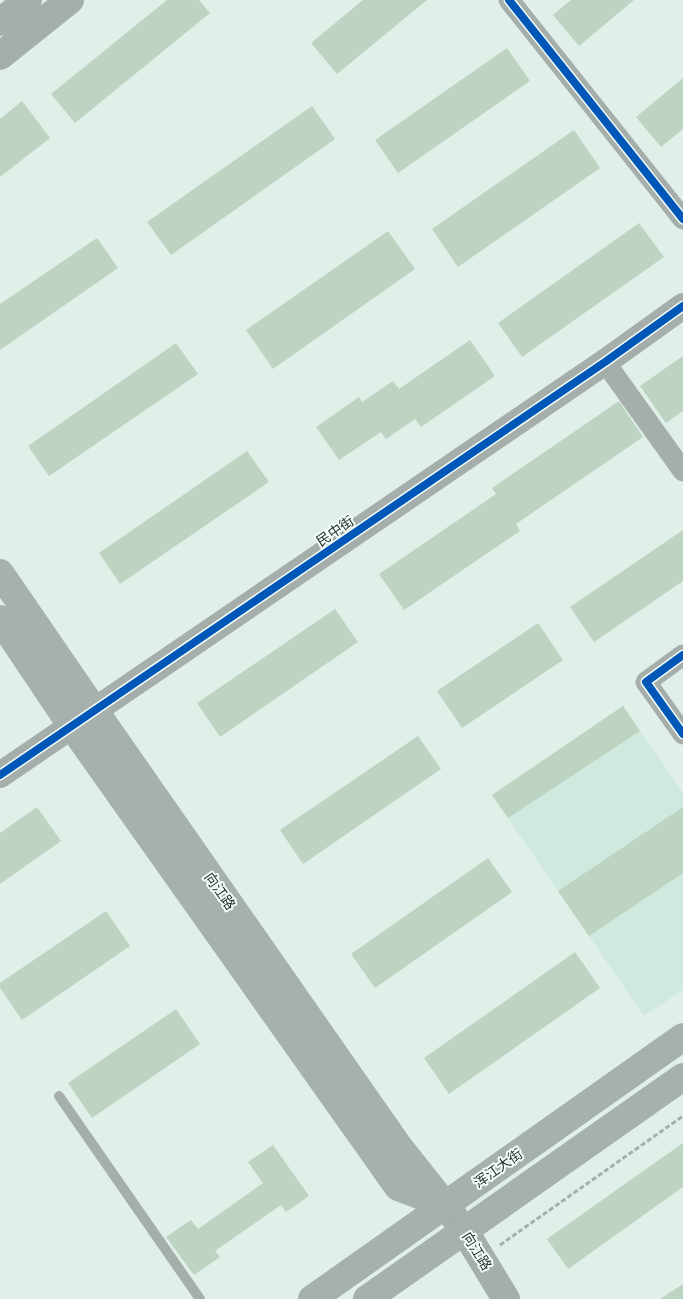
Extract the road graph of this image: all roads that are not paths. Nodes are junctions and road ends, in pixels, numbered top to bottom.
1 (28, 0) edge
2 (70, 0) edge
3 (510, 0) edge
4 (0, 22) edge
5 (0, 56) edge
6 (683, 219) edge
7 (683, 306) edge
8 (605, 362) junction
9 (683, 471) edge
10 (0, 573) edge
11 (0, 619) edge
12 (683, 655) edge
13 (83, 718) junction
14 (683, 734) edge
15 (0, 775) edge
16 (683, 1037) edge
17 (683, 1077) edge
18 (60, 1096) dead end
19 (445, 1205) junction
20 (464, 1230) junction
21 (200, 1299) edge
22 (312, 1299) edge
23 (367, 1299) edge
24 (506, 1299) edge

1 - 4 main road
2 - 5 main road
3 - 6 street
7 - 8 street, 民中街
8 - 9 street
8 - 13 street, 民中街
10 - 13 main road, 向江路
11 - 13 main road, 向江路
12 - 14 street
13 - 15 street, 民中街
13 - 19 main road, 向江路
16 - 19 main road, 浑江大街
17 - 20 main road
18 - 21 lane
19 - 20 main road, 向江路
19 - 22 main road, 浑江大街
20 - 23 main road
20 - 24 main road, 向江路

